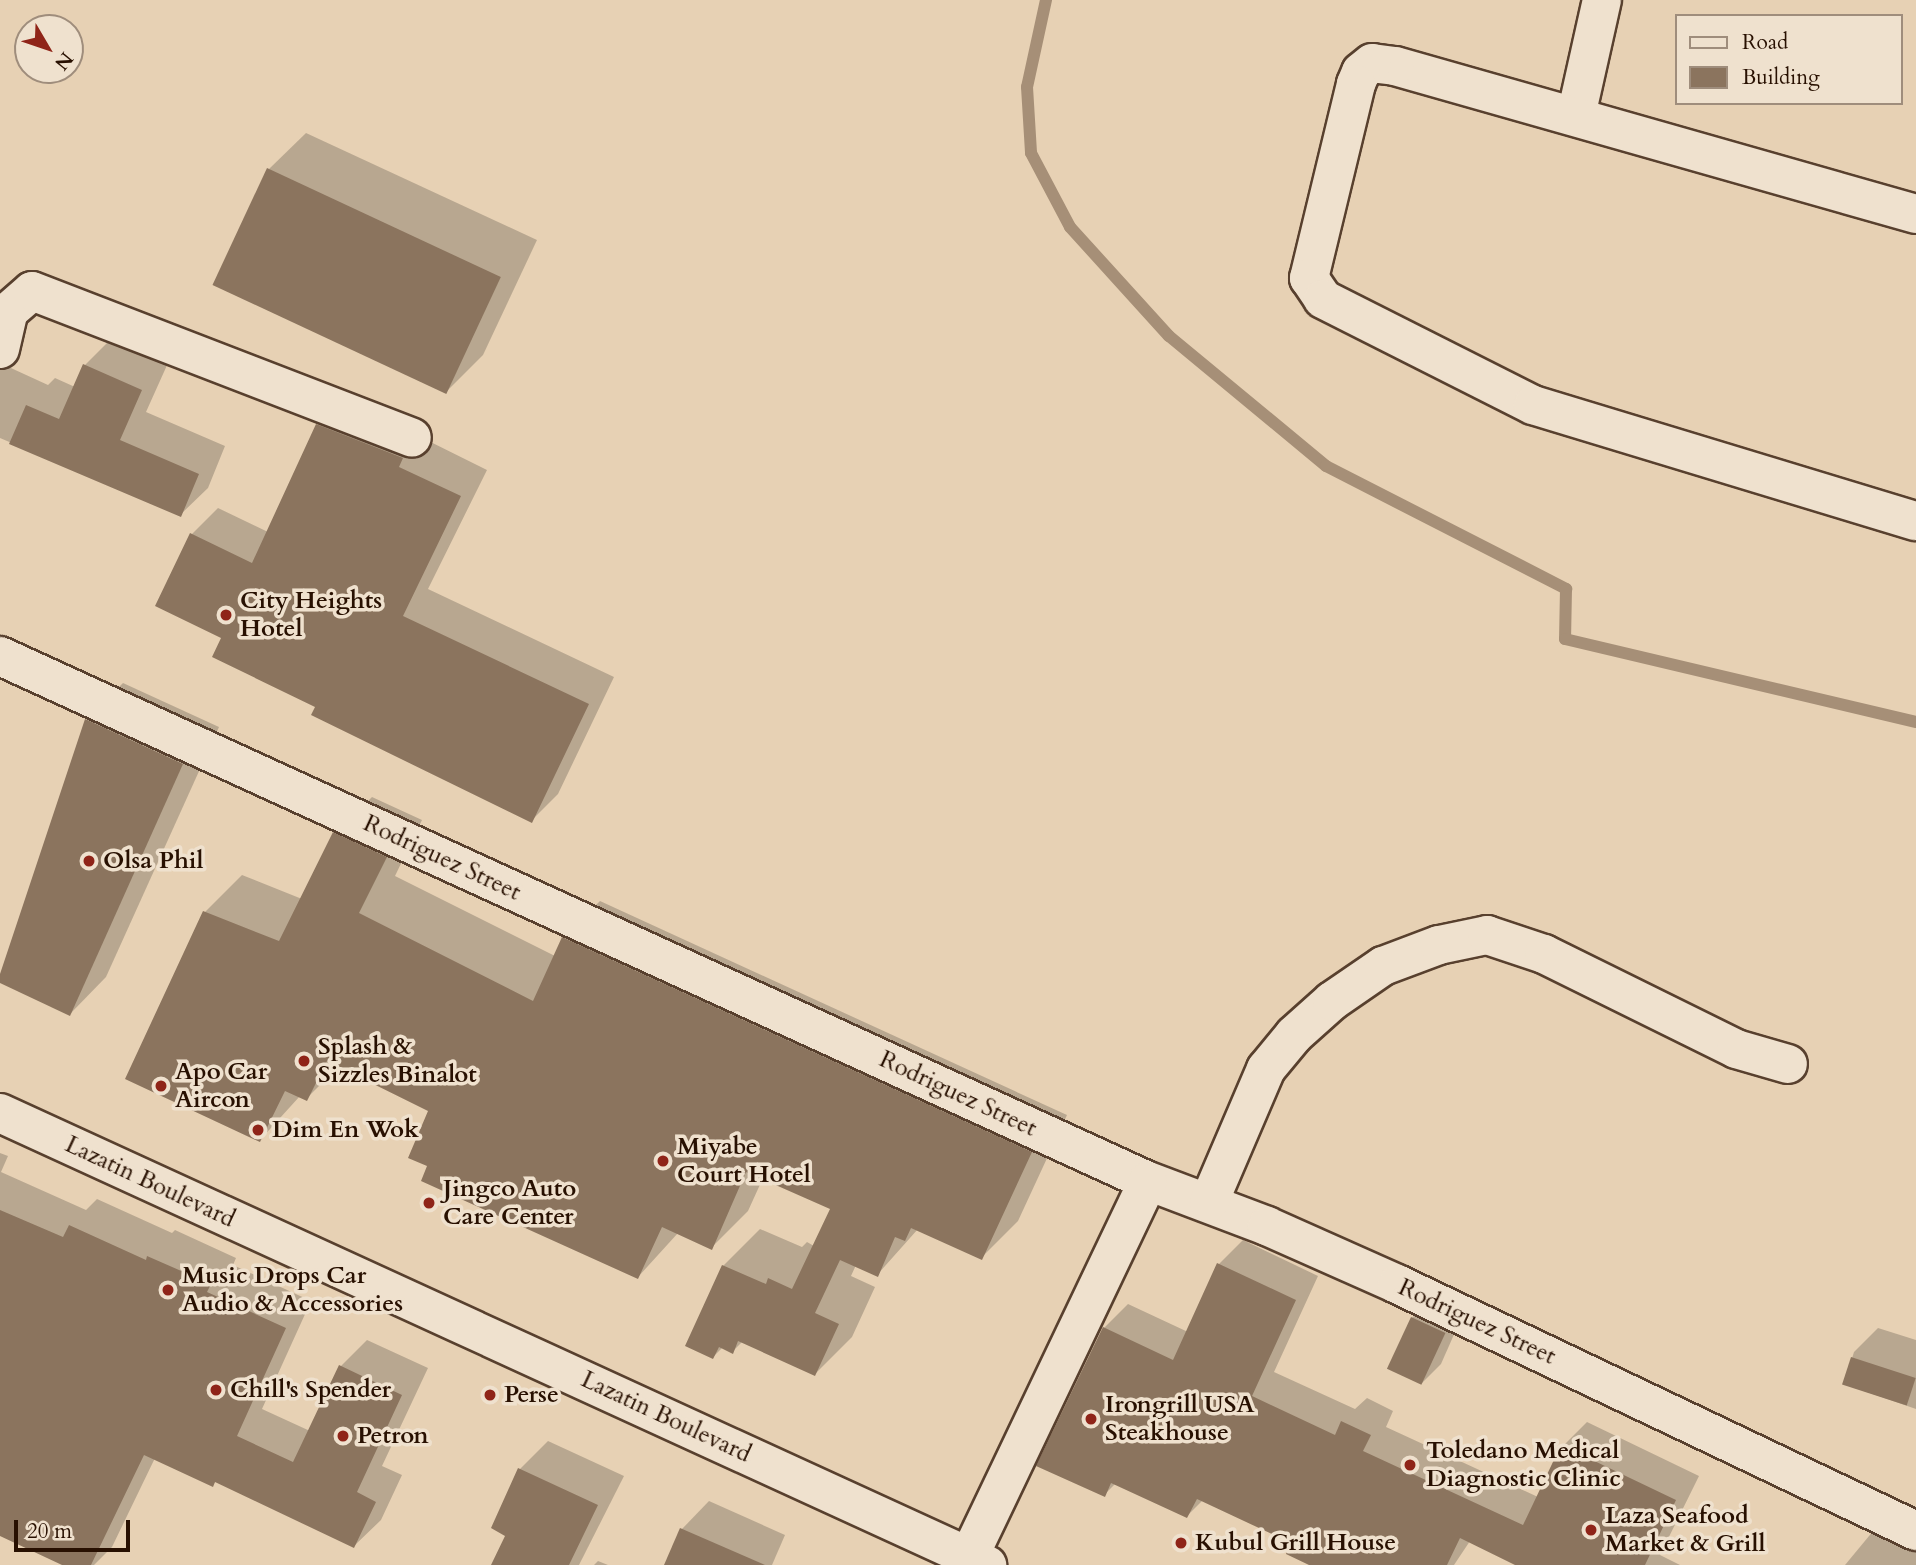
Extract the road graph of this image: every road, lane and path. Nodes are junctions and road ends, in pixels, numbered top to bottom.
1 (1602, 0) edge
2 (1576, 116) junction
3 (1916, 214) edge
4 (0, 349) edge
5 (412, 438) dead end
6 (1916, 521) edge
7 (0, 656) edge
8 (1788, 1063) dead end
9 (0, 1113) edge
10 (1147, 1181) junction
11 (1209, 1202) junction
12 (1916, 1531) edge
13 (974, 1562) edge

1 - 2 street
2 - 3 street
2 - 6 street
4 - 5 street
7 - 10 street, Rodriguez Street
8 - 11 street
9 - 13 street, Lazatin Boulevard
10 - 11 street, Rodriguez Street
10 - 13 street
11 - 12 street, Rodriguez Street

